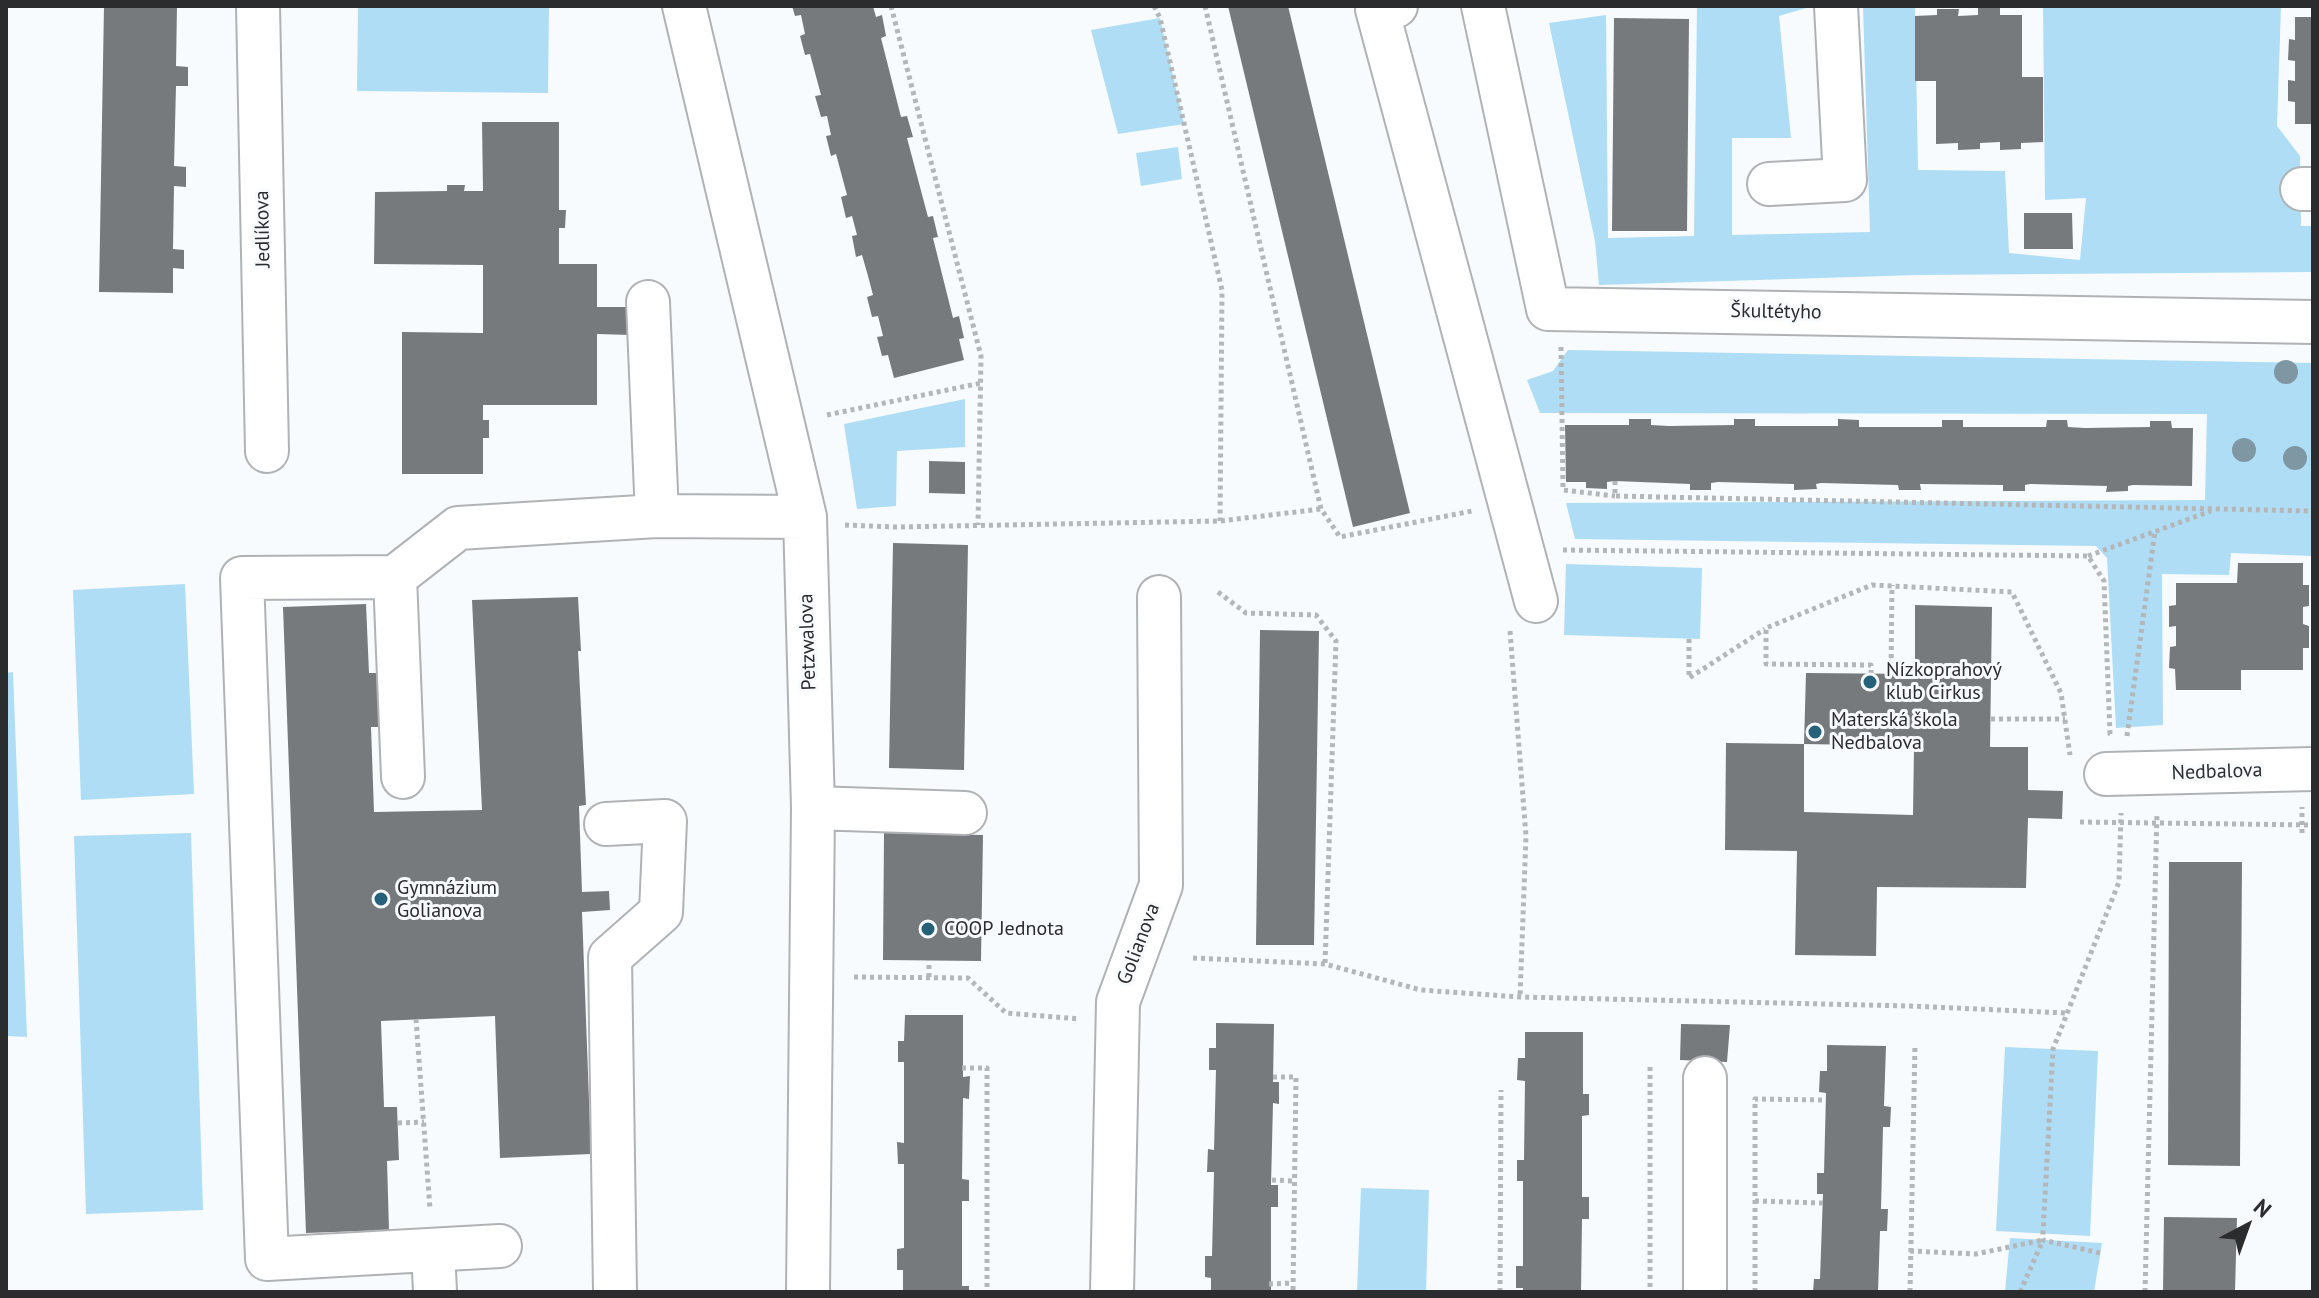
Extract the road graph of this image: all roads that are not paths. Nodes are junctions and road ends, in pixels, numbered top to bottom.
1 (258, 6) edge
2 (684, 6) edge
3 (1483, 6) edge
4 (1836, 6) edge
5 (1383, 7) edge
6 (1769, 184) dead end
7 (648, 302) dead end
8 (2313, 322) edge
9 (267, 451) dead end
10 (657, 516) junction
11 (805, 517) junction
12 (395, 577) junction
13 (1159, 597) dead end
14 (1536, 601) dead end
15 (2313, 769) edge
16 (2129, 774) road end
17 (403, 777) dead end
18 (813, 808) junction
19 (965, 813) dead end
20 (606, 824) dead end
21 (1705, 1078) dead end
22 (500, 1246) dead end
23 (433, 1250) junction
24 (435, 1292) edge
25 (615, 1292) edge
26 (808, 1292) edge
27 (1112, 1292) edge
28 (1705, 1292) edge

1 - 9 street, Jedlíkova
2 - 11 street, Petzwalova
3 - 8 street, Škultétyho
4 - 6 street
5 - 14 street
7 - 10 street
10 - 11 street
10 - 12 street
11 - 18 street, Petzwalova
12 - 17 street
12 - 23 street
13 - 27 street, Golianova
15 - 16 street, Nedbalova
18 - 19 street
18 - 26 street, Petzwalova
20 - 25 street
21 - 28 street
22 - 23 street
23 - 24 street

